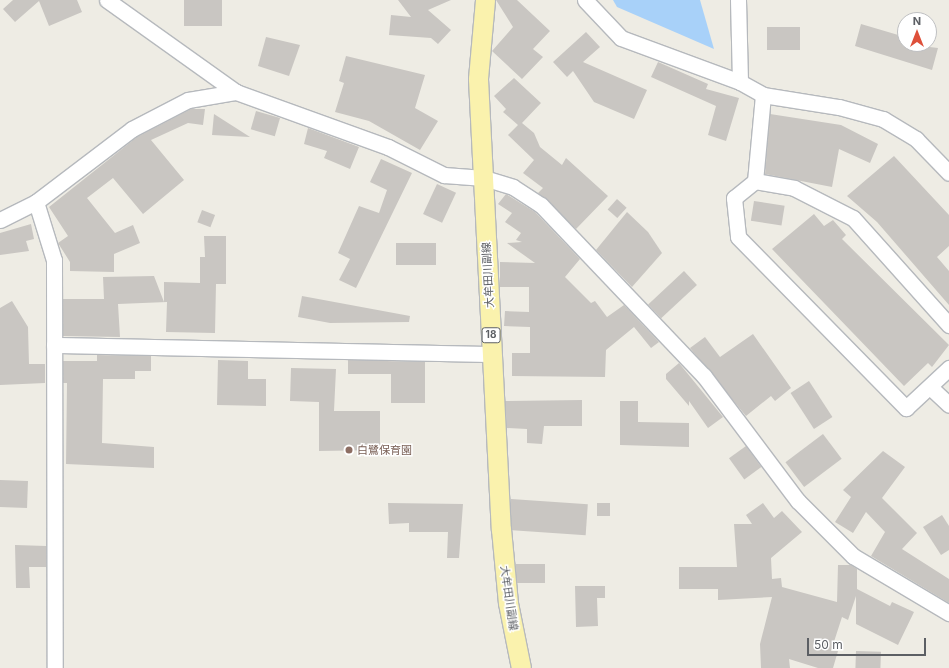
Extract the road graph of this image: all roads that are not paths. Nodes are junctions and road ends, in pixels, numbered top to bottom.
1 (107, 0) edge
2 (485, 0) edge
3 (585, 0) edge
4 (738, 0) edge
5 (740, 82) junction
6 (236, 92) junction
7 (762, 95) junction
8 (949, 173) edge
9 (484, 178) junction
10 (755, 181) junction
11 (36, 202) junction
12 (0, 220) edge
13 (949, 325) edge
14 (54, 345) junction
15 (492, 354) junction
16 (949, 368) edge
17 (930, 387) junction
18 (949, 405) edge
19 (949, 613) edge
20 (520, 667) edge
21 (55, 668) edge

1 - 6 street
2 - 9 main road, 大牟田川副線 / 18
3 - 5 street
4 - 5 street
5 - 7 street
6 - 9 street
6 - 11 street
7 - 8 street
7 - 10 street
9 - 15 main road, 大牟田川副線 / 18
9 - 19 street
10 - 13 street
10 - 17 street
11 - 12 street
11 - 14 street
14 - 15 street
14 - 21 street
15 - 20 main road, 大牟田川副線 / 18
16 - 17 street
17 - 18 street

